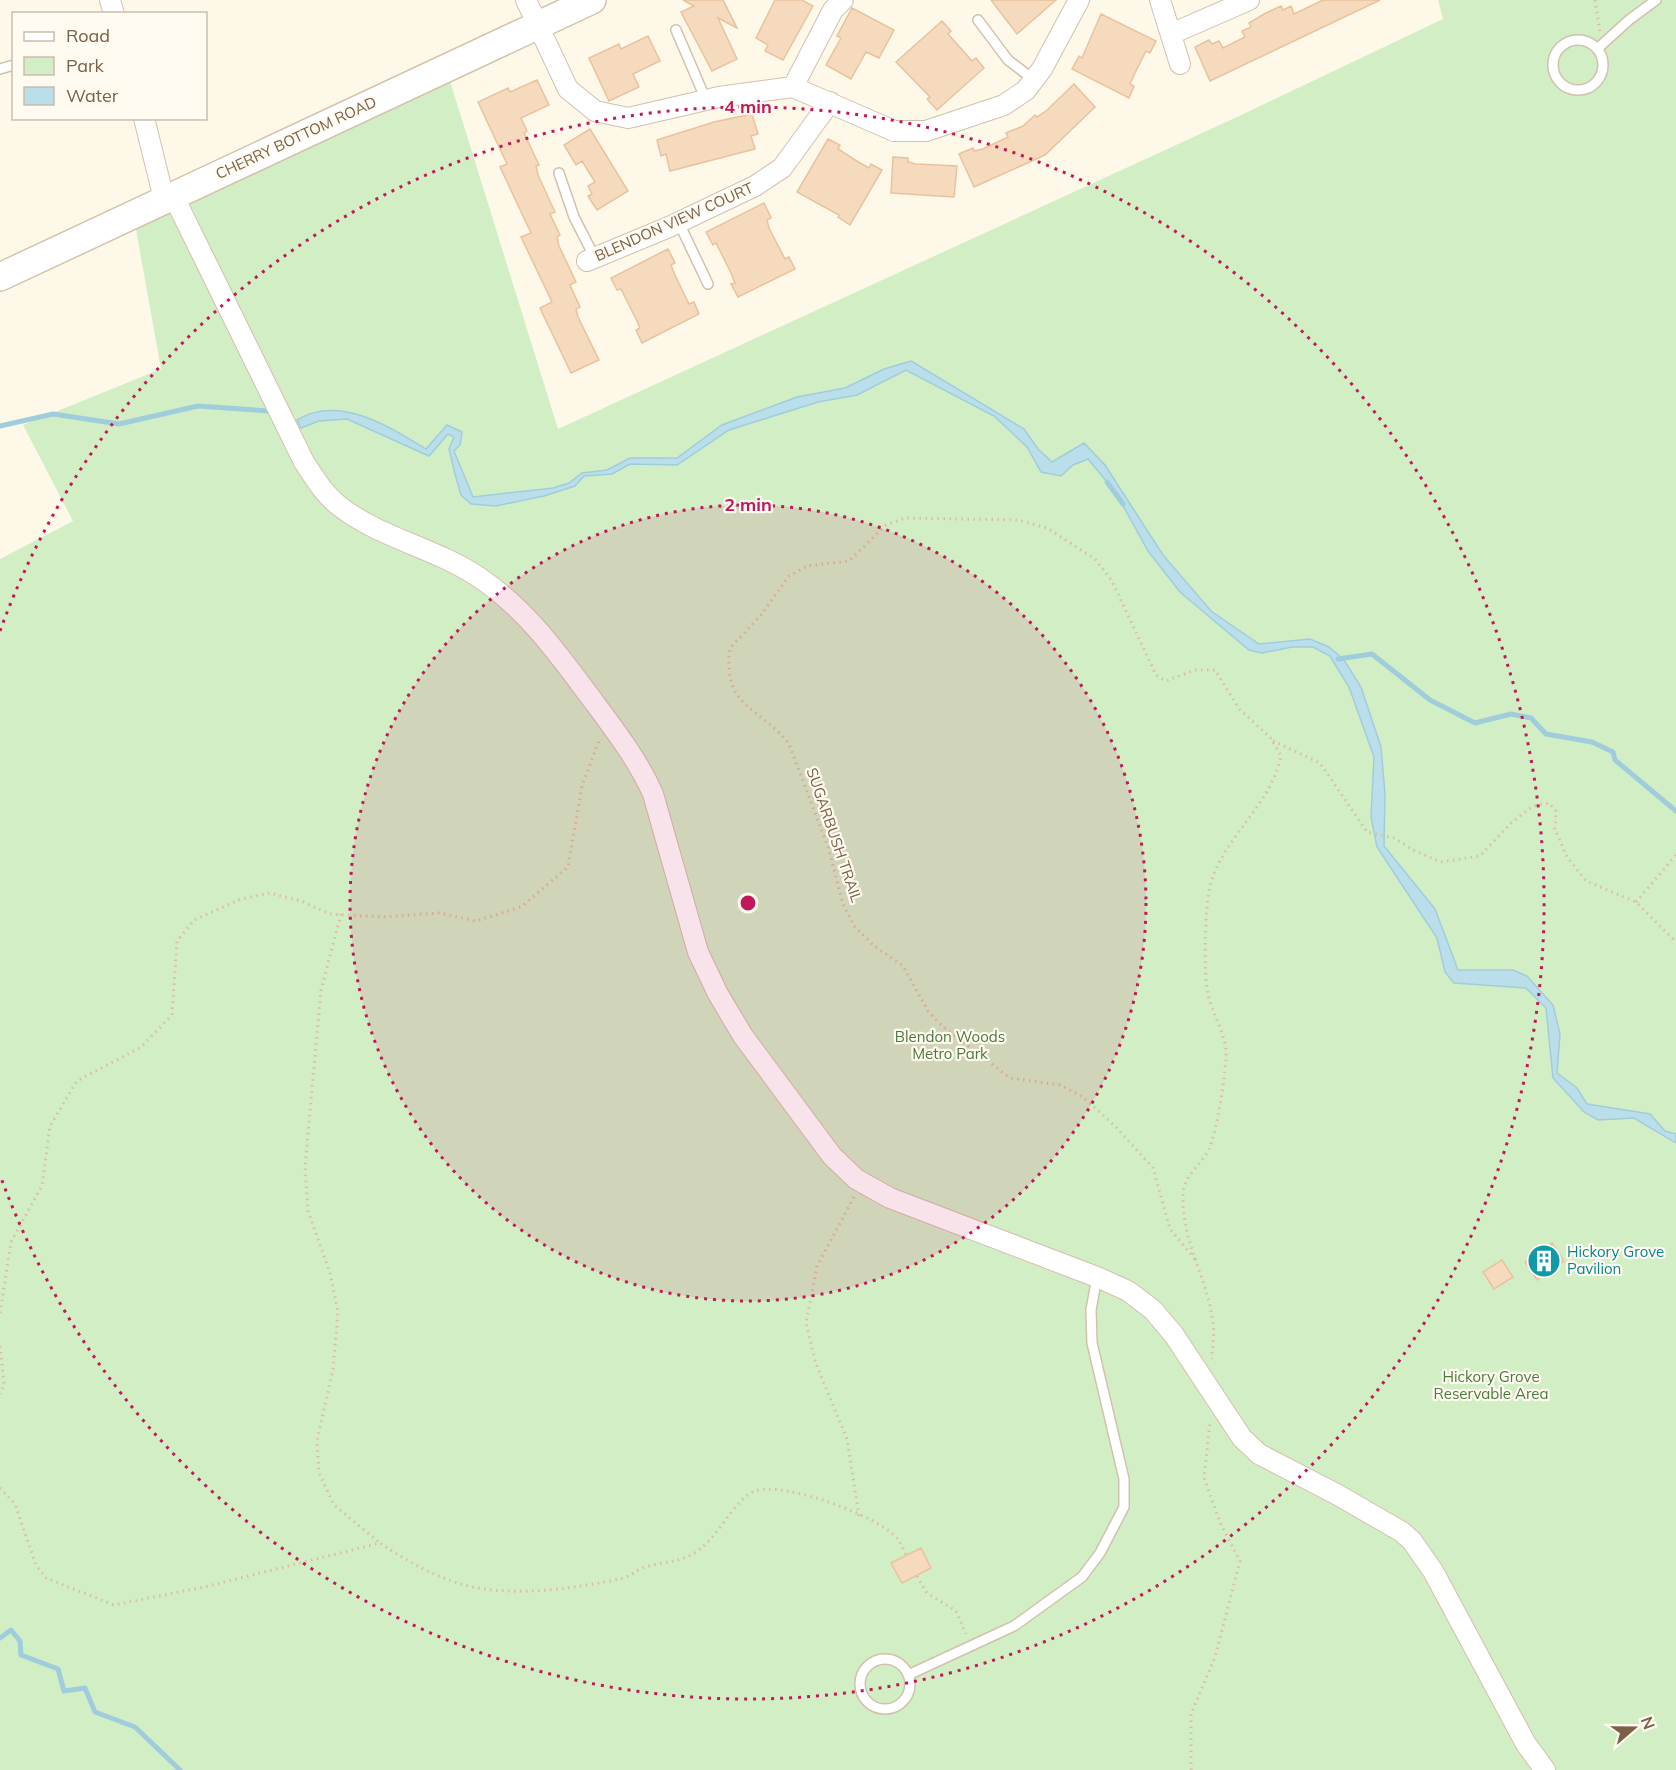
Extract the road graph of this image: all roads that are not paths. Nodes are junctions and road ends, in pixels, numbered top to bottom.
1 (526, 0) edge
2 (592, 0) edge
3 (843, 0) edge
4 (1080, 0) edge
5 (1160, 0) edge
6 (1250, 0) edge
7 (1656, 0) edge
8 (978, 20) dead end
9 (537, 25) junction
10 (676, 30) dead end
11 (1171, 34) junction
12 (1600, 46) junction
13 (1180, 64) dead end
14 (1034, 80) junction
15 (793, 87) junction
16 (706, 100) junction
17 (830, 102) junction
18 (145, 120) edge
19 (559, 173) dead end
20 (169, 197) junction
21 (679, 223) junction
22 (591, 259) joint
23 (0, 277) edge
24 (708, 284) dead end
25 (1098, 1276) junction
26 (908, 1675) junction
27 (1545, 1770) edge

1 - 9 street
2 - 9 main road, CHERRY BOTTOM ROAD
3 - 15 street
4 - 14 street
5 - 11 street
6 - 11 street
7 - 12 lane
8 - 14 lane
9 - 16 street
9 - 20 main road, CHERRY BOTTOM ROAD
10 - 16 lane
11 - 13 street
12 - 12 lane
14 - 17 street
15 - 16 street
15 - 17 street
17 - 21 street, BLENDON VIEW COURT
18 - 20 street
19 - 22 lane
20 - 23 main road, CHERRY BOTTOM ROAD
20 - 25 street
21 - 22 street, BLENDON VIEW COURT
21 - 24 lane
25 - 26 lane
25 - 27 street
26 - 26 lane

